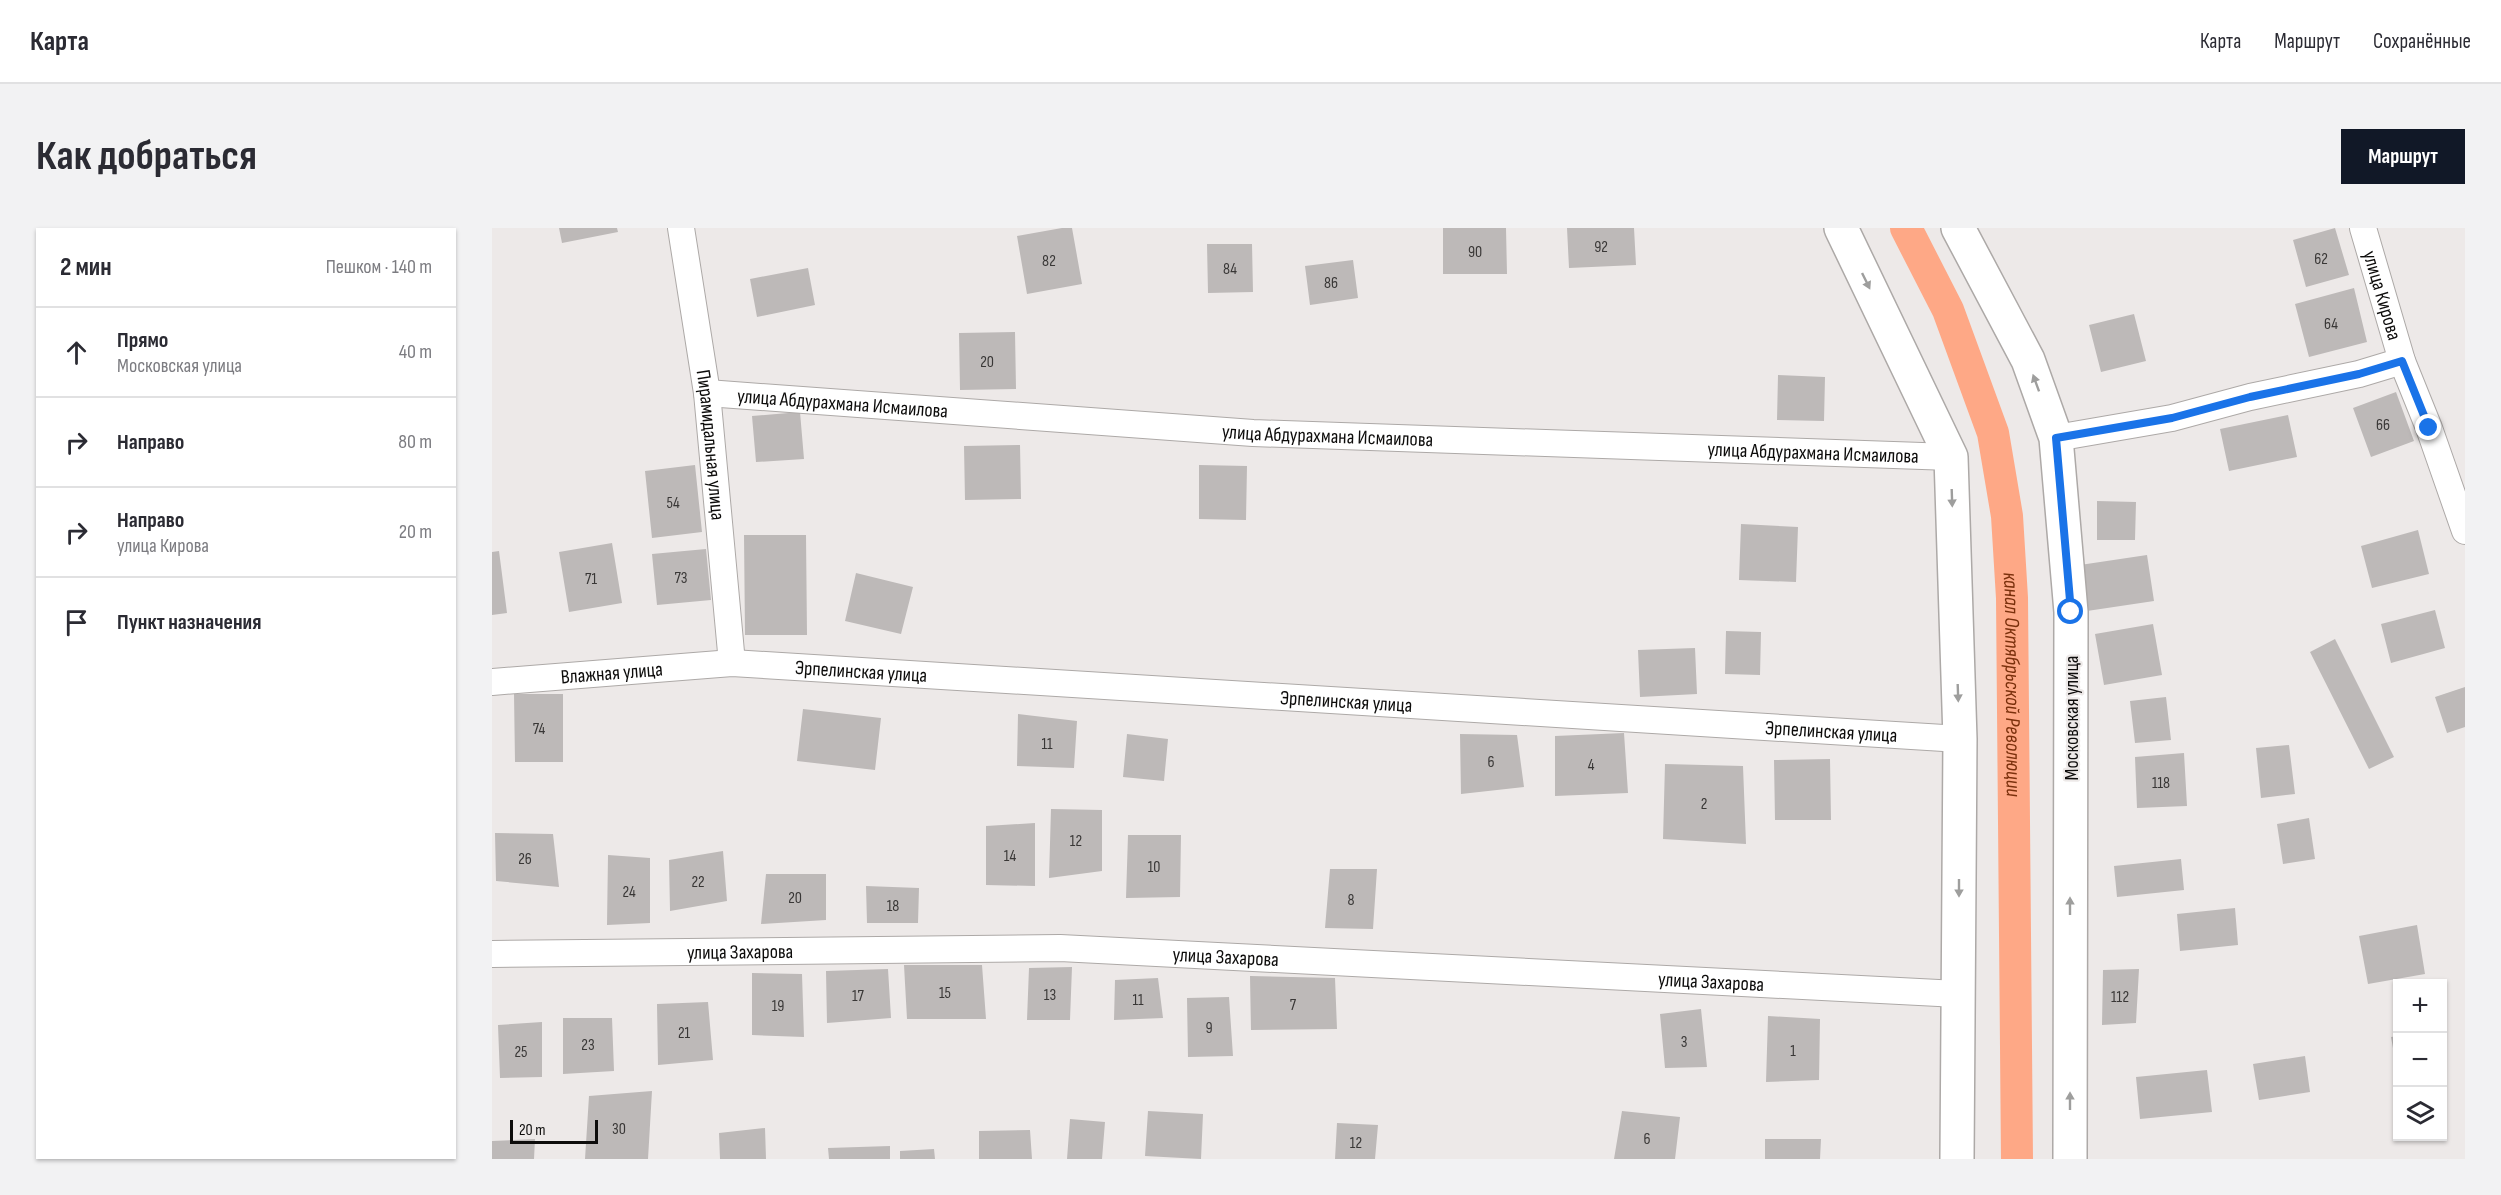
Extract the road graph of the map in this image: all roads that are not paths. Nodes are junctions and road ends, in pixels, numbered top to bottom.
1 (681, 228) edge
2 (1841, 228) edge
3 (1958, 228) edge
4 (2363, 228) edge
5 (2402, 361) junction
6 (707, 393) junction
7 (2056, 438) junction
8 (1951, 457) junction
9 (2465, 531) edge
10 (732, 663) junction
11 (492, 682) edge
12 (1960, 739) junction
13 (492, 954) edge
14 (1958, 994) junction
15 (1957, 1159) edge
16 (2070, 1159) edge

1 - 6 street, Пирамидальная улица
2 -> 8 main road
7 -> 3 main road, Московская улица
4 - 5 street, улица Кирова
5 - 7 street
5 - 9 street, улица Кирова
6 - 8 street, улица Абдурахмана Исмаилова
6 - 10 street, Пирамидальная улица
16 -> 7 main road, Московская улица
8 -> 12 main road
10 - 11 street, Влажная улица
10 - 12 street, Эрпелинская улица
12 -> 14 main road
13 - 14 street, улица Захарова
14 - 15 main road

